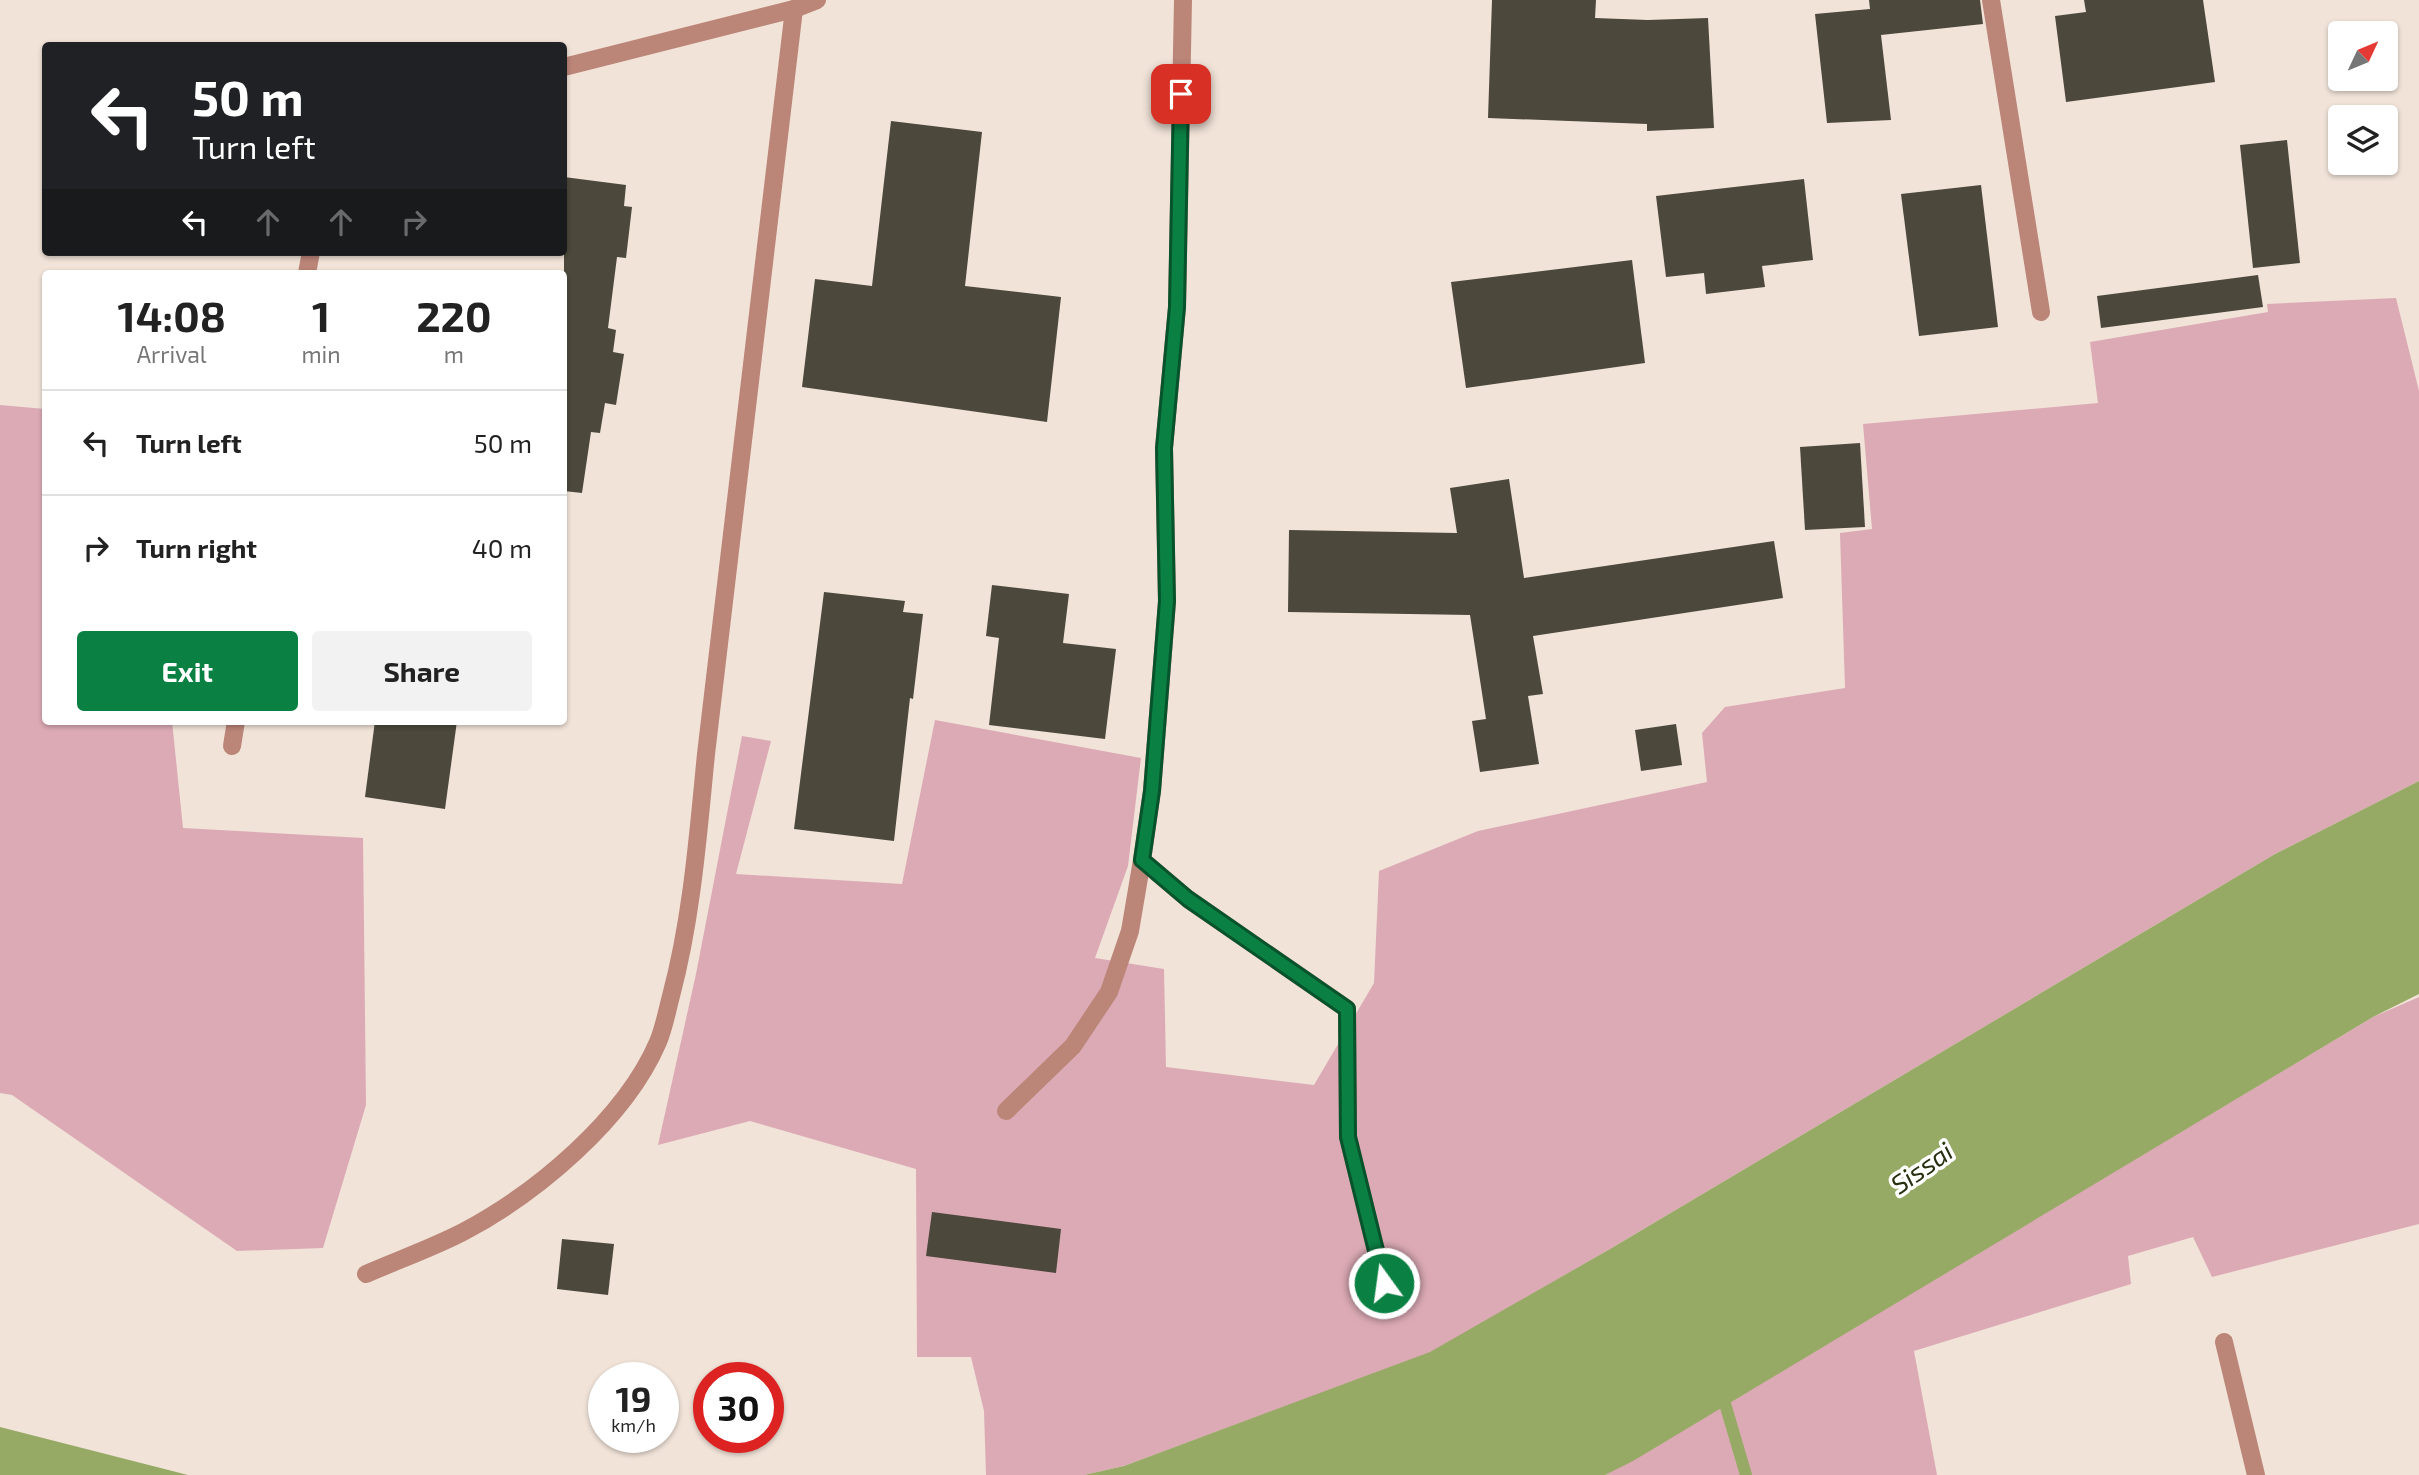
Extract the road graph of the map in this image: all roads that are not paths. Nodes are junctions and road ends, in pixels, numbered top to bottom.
1 (817, 0) edge
2 (1183, 0) edge
3 (1991, 0) edge
4 (794, 9) junction
5 (567, 66) edge
6 (2041, 312) dead end
7 (235, 725) edge
8 (232, 746) dead end
9 (1142, 860) junction
10 (1006, 1111) dead end
11 (366, 1274) dead end
12 (1384, 1283) dead end
13 (2224, 1342) dead end
14 (2256, 1475) edge

1 - 4 street
2 - 9 street
3 - 6 street
4 - 5 street
4 - 11 street
7 - 8 street
9 - 10 street
9 - 12 street
13 - 14 street

